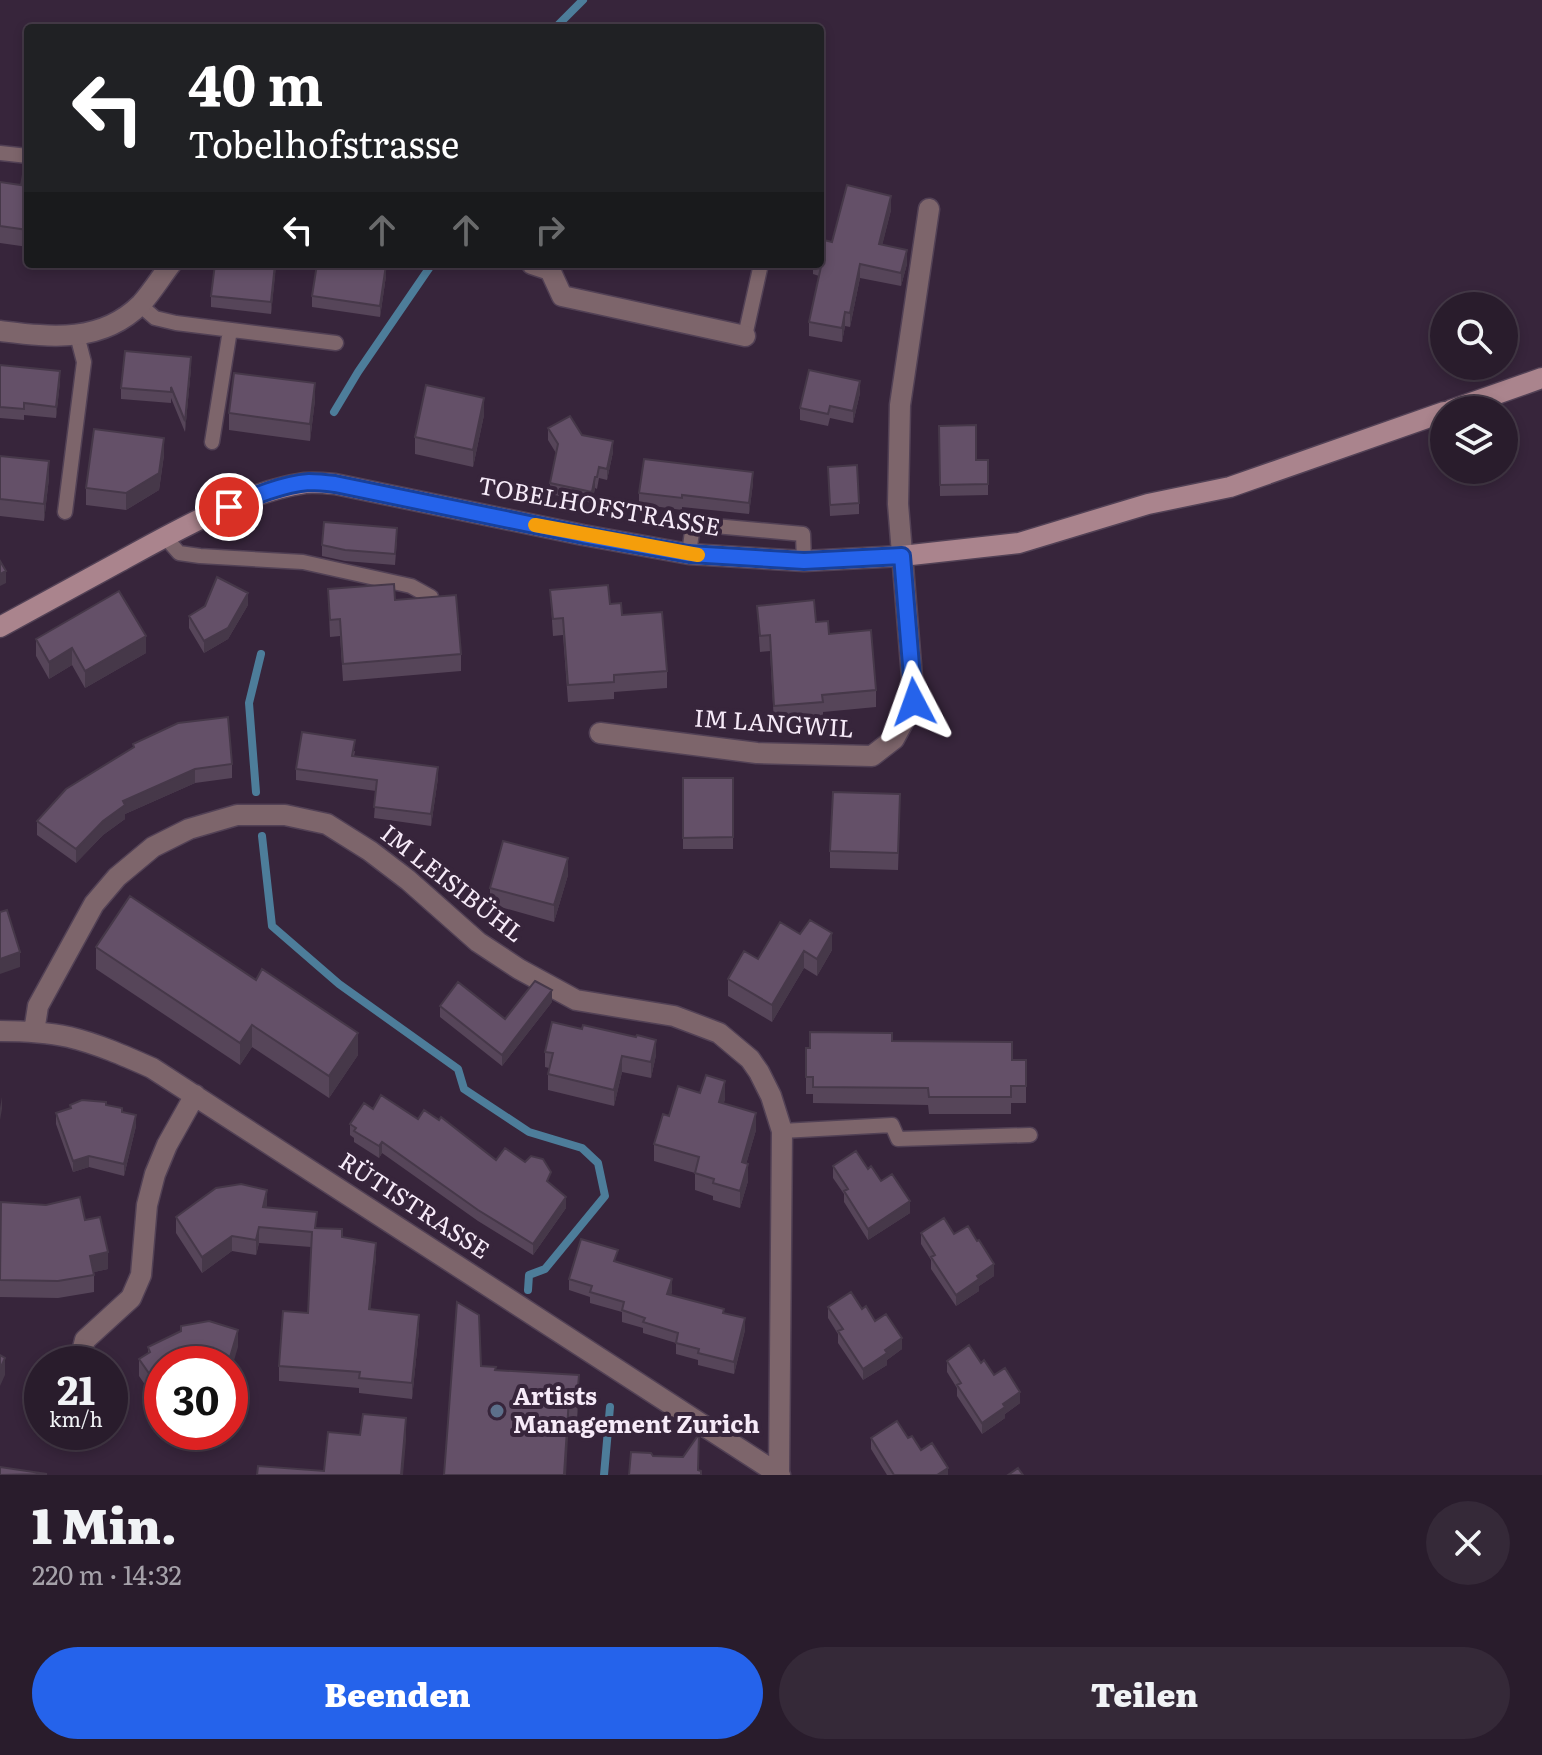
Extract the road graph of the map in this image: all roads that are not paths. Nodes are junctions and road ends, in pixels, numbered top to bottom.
1 (0, 153) edge
2 (24, 156) edge
3 (929, 209) dead end
4 (168, 268) edge
5 (544, 268) edge
6 (760, 268) edge
7 (140, 305) junction
8 (230, 330) junction
9 (0, 331) edge
10 (77, 335) junction
11 (745, 336) joint
12 (336, 343) dead end
13 (1542, 378) edge
14 (1491, 396) edge
15 (1430, 417) edge
16 (212, 442) dead end
17 (65, 512) dead end
18 (165, 537) junction
19 (689, 554) junction
20 (902, 556) junction
21 (804, 561) junction
22 (431, 597) edge
23 (0, 627) edge
24 (600, 733) dead end
25 (0, 1031) edge
26 (34, 1032) junction
27 (195, 1095) junction
28 (782, 1131) junction
29 (1030, 1135) dead end
30 (84, 1346) edge
31 (780, 1475) edge

1 - 2 lane
3 - 20 street, IM LANGWIL
4 - 7 street
5 - 11 street
6 - 11 lane
7 - 8 lane
7 - 10 street
8 - 12 lane
8 - 16 lane
9 - 10 street
10 - 17 lane
13 - 14 main road
15 - 20 main road, TOBELHOFSTRASSE
18 - 19 main road, TOBELHOFSTRASSE
18 - 22 lane
18 - 23 main road, TOBELHOFSTRASSE
19 - 21 main road, TOBELHOFSTRASSE
19 - 21 lane
20 - 21 main road, TOBELHOFSTRASSE
20 - 24 street, IM LANGWIL
25 - 26 street, RÜTISTRASSE
26 - 27 street, RÜTISTRASSE
26 - 28 street, IM LEISIBÜHL
27 - 30 street
27 - 31 street, RÜTISTRASSE
28 - 29 lane
28 - 31 street, IM LEISIBÜHL

